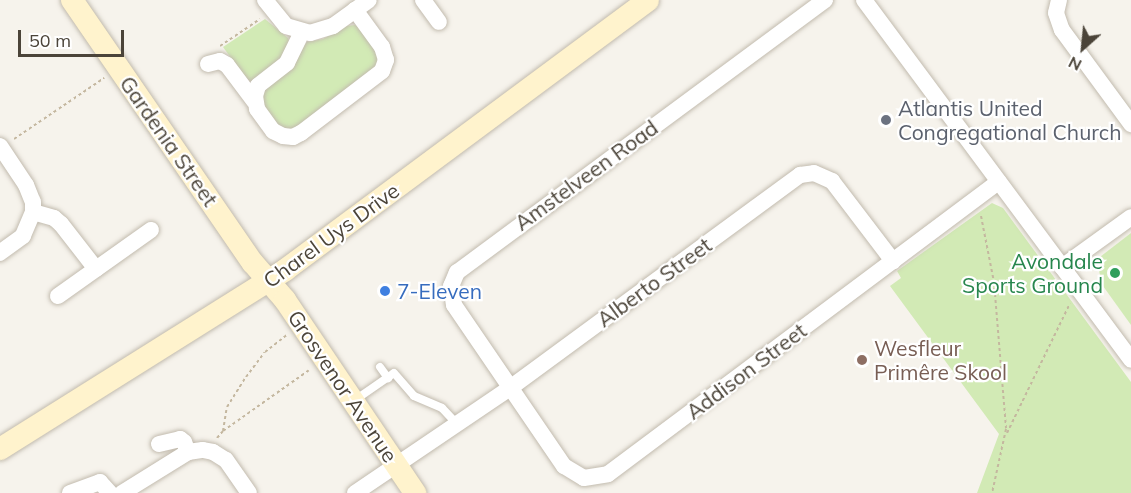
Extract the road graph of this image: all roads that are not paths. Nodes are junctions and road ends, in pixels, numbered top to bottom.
1 (72, 0) edge
2 (423, 0) edge
3 (648, 0) edge
4 (825, 0) edge
5 (864, 0) edge
6 (1059, 0) edge
7 (268, 4) edge
8 (362, 5) edge
9 (439, 22) dead end
10 (302, 32) junction
11 (207, 64) road end
12 (254, 100) junction
13 (1131, 124) edge
14 (1, 147) edge
15 (999, 182) junction
16 (33, 212) junction
17 (1131, 217) edge
18 (151, 230) dead end
19 (0, 253) edge
20 (893, 261) junction
21 (1062, 267) junction
22 (96, 269) junction
23 (268, 280) junction
24 (58, 296) dead end
25 (1131, 360) edge
26 (380, 368) dead end
27 (391, 376) junction
28 (510, 388) junction
29 (353, 401) junction
30 (457, 424) junction
31 (159, 444) dead end
32 (0, 448) edge
33 (196, 451) junction
34 (396, 465) junction
35 (70, 493) edge
36 (110, 493) edge
37 (122, 493) edge
38 (249, 493) edge
39 (355, 493) edge
40 (415, 493) edge

1 - 23 main road, Gardenia Street
2 - 9 street
3 - 23 main road, Charel Uys Drive
4 - 28 street, Amstelveen Road
5 - 15 street
6 - 13 street
7 - 10 street
8 - 10 street
8 - 12 street
10 - 12 street
11 - 12 street
14 - 16 street
15 - 20 street, Addison Street
15 - 21 street
16 - 19 street
16 - 22 street
17 - 21 street
18 - 22 street
20 - 28 street, Alberto Street
20 - 28 street, Addison Street
21 - 25 street
22 - 24 street
23 - 29 main road, Grosvenor Avenue
23 - 32 main road, Charel Uys Drive
26 - 27 lane
27 - 29 lane
27 - 30 lane
28 - 30 street, Alberto Street
29 - 34 main road, Grosvenor Avenue
30 - 34 street, Alberto Street
31 - 33 street
33 - 37 street
33 - 38 street
34 - 39 street, Alberto Street
34 - 40 main road, Grosvenor Avenue
35 - 36 street

